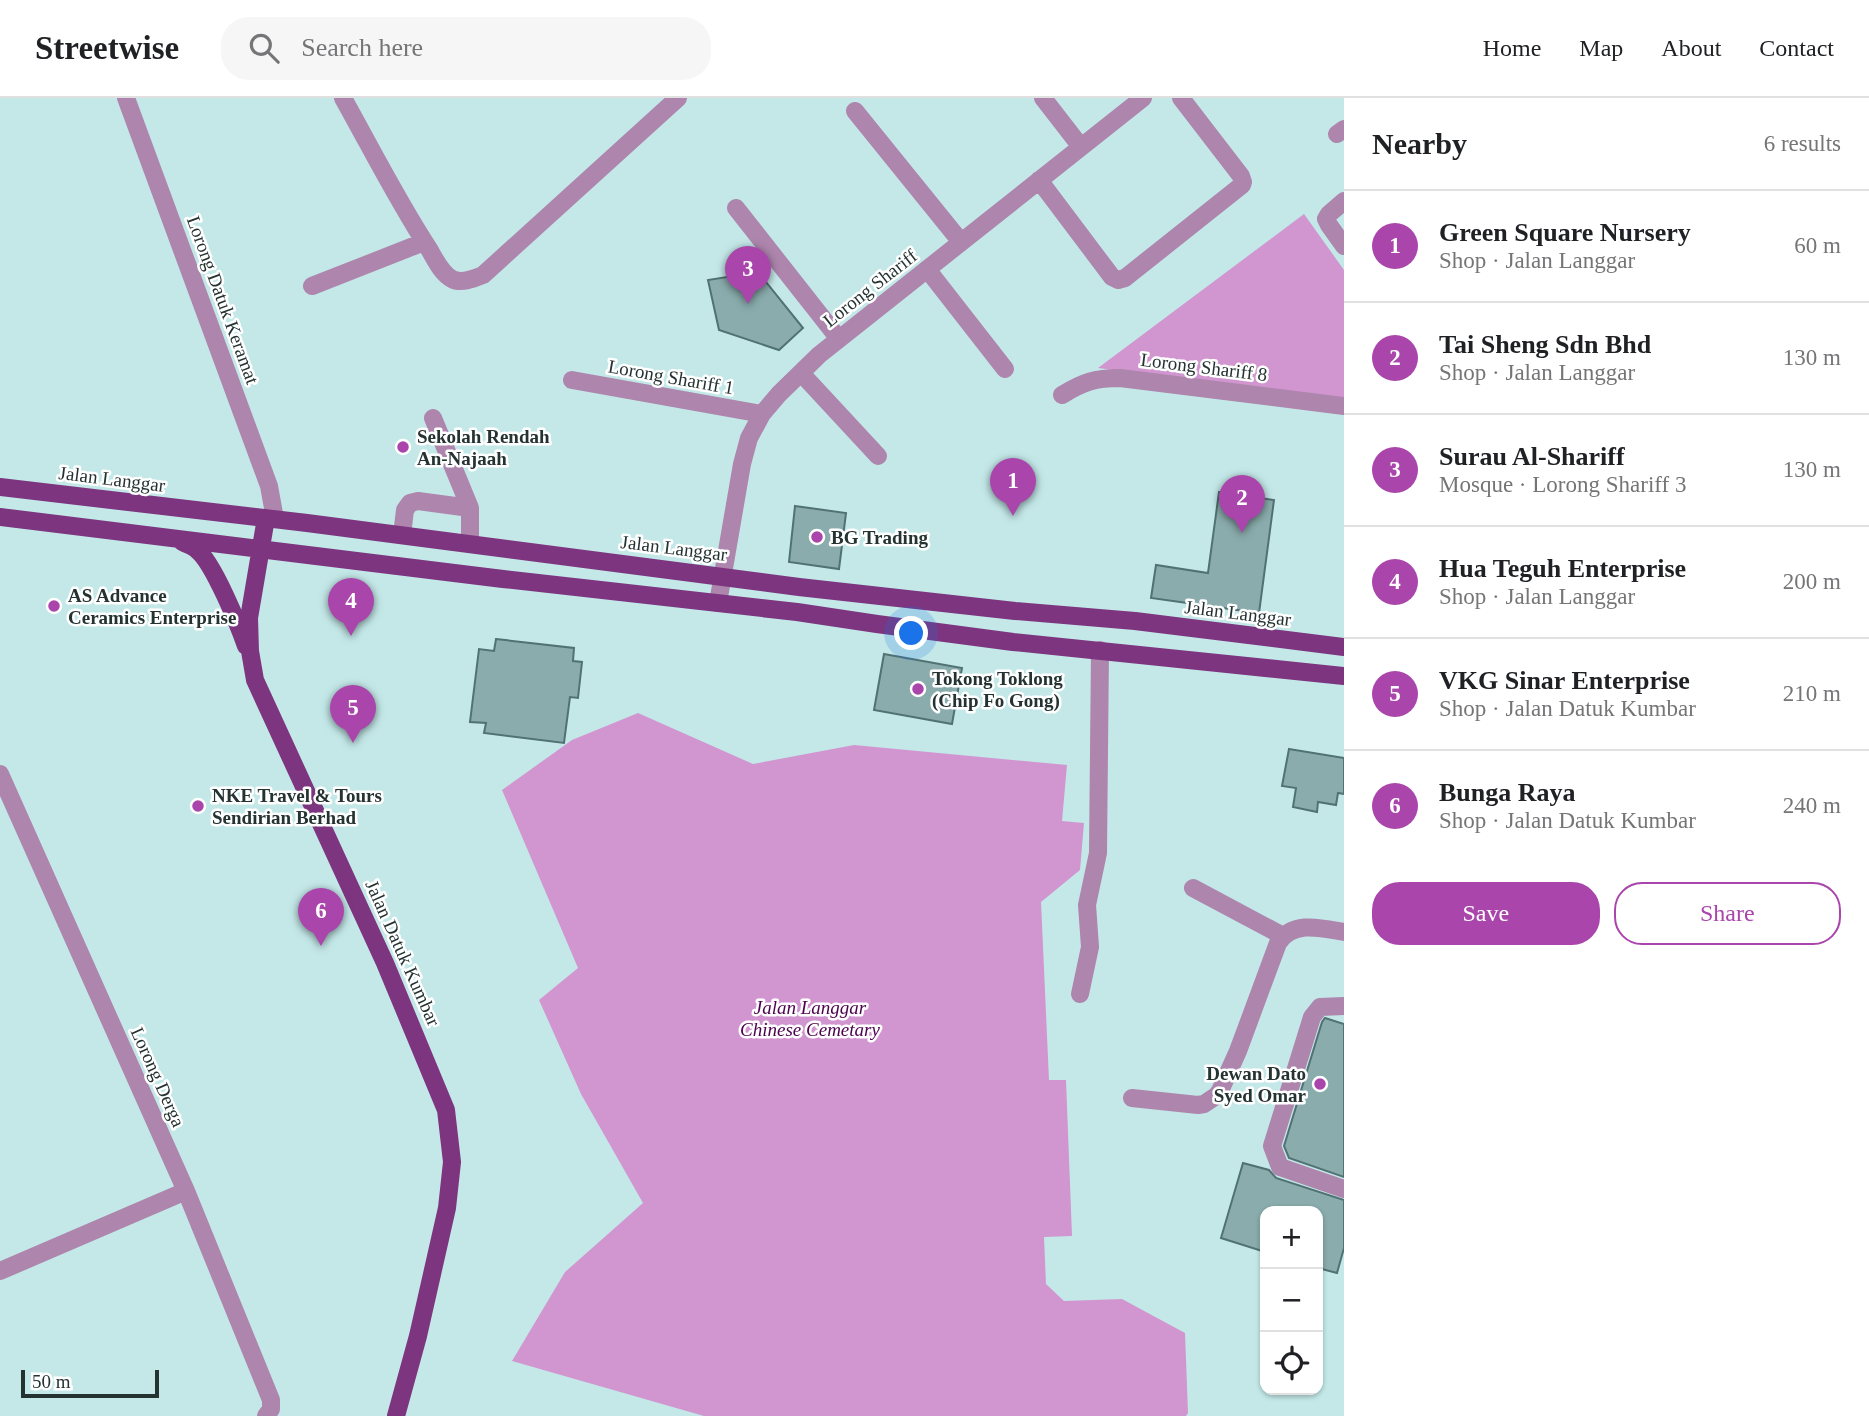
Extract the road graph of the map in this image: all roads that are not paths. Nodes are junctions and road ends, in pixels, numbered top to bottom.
1 (126, 98) edge
2 (343, 98) edge
3 (678, 98) edge
4 (1043, 98) edge
5 (1143, 98) edge
6 (1181, 98) edge
7 (856, 111) dead end
8 (1081, 147) junction
9 (1039, 180) junction
10 (1344, 201) edge
11 (736, 208) dead end
12 (419, 234) junction
13 (961, 242) junction
14 (1344, 246) edge
15 (927, 269) junction
16 (312, 286) dead end
17 (839, 339) junction
18 (1005, 369) dead end
19 (801, 373) junction
20 (572, 380) dead end
21 (1062, 395) dead end
22 (1344, 406) edge
23 (762, 414) junction
24 (433, 418) dead end
25 (878, 456) dead end
26 (4, 485) edge
27 (470, 508) junction
28 (0, 517) edge
29 (270, 519) junction
30 (402, 535) junction
31 (179, 540) junction
32 (470, 543) junction
33 (261, 549) junction
34 (723, 576) junction
35 (718, 603) junction
36 (1344, 648) edge
37 (1100, 650) junction
38 (1344, 677) edge
39 (255, 680) junction
40 (0, 774) edge
41 (1193, 888) dead end
42 (1344, 932) edge
43 (1283, 936) junction
44 (1080, 993) dead end
45 (1344, 1006) edge
46 (1132, 1098) dead end
47 (1344, 1189) edge
48 (186, 1191) junction
49 (0, 1271) edge
50 (268, 1408) edge
51 (396, 1416) edge

1 - 29 street, Lorong Datuk Keramat
2 - 12 street
3 - 12 street
4 - 8 street
5 - 8 street, Lorong Shariff
6 - 9 street
7 - 13 street
8 - 9 street, Lorong Shariff
9 - 13 street, Lorong Shariff
10 - 14 street
11 - 17 street
12 - 16 street
13 - 15 street, Lorong Shariff
15 - 17 street, Lorong Shariff
15 - 18 street
17 - 19 street, Lorong Shariff
19 - 23 street, Lorong Shariff
19 - 25 street
20 - 23 street, Lorong Shariff 1
21 - 22 street, Lorong Shariff 8
23 - 34 street, Lorong Shariff
24 - 27 street
26 - 29 main road, Jalan Langgar
27 - 30 street
27 - 32 street
28 - 31 main road
29 - 30 main road, Jalan Langgar
29 - 33 main road, Jalan Datuk Kumbar
30 - 32 main road, Jalan Langgar
31 - 33 main road
31 - 39 main road
32 - 34 main road, Jalan Langgar
33 - 35 main road
33 - 39 main road, Jalan Datuk Kumbar
34 - 35 street, Lorong Shariff
34 - 36 main road, Jalan Langgar
35 - 37 main road
37 - 38 main road
37 - 44 street
39 - 51 main road, Jalan Datuk Kumbar
40 - 48 street, Lorong Derga
41 - 43 street
42 - 43 street
43 - 46 street
45 - 47 street
48 - 49 street
48 - 50 street, Lorong Derga

